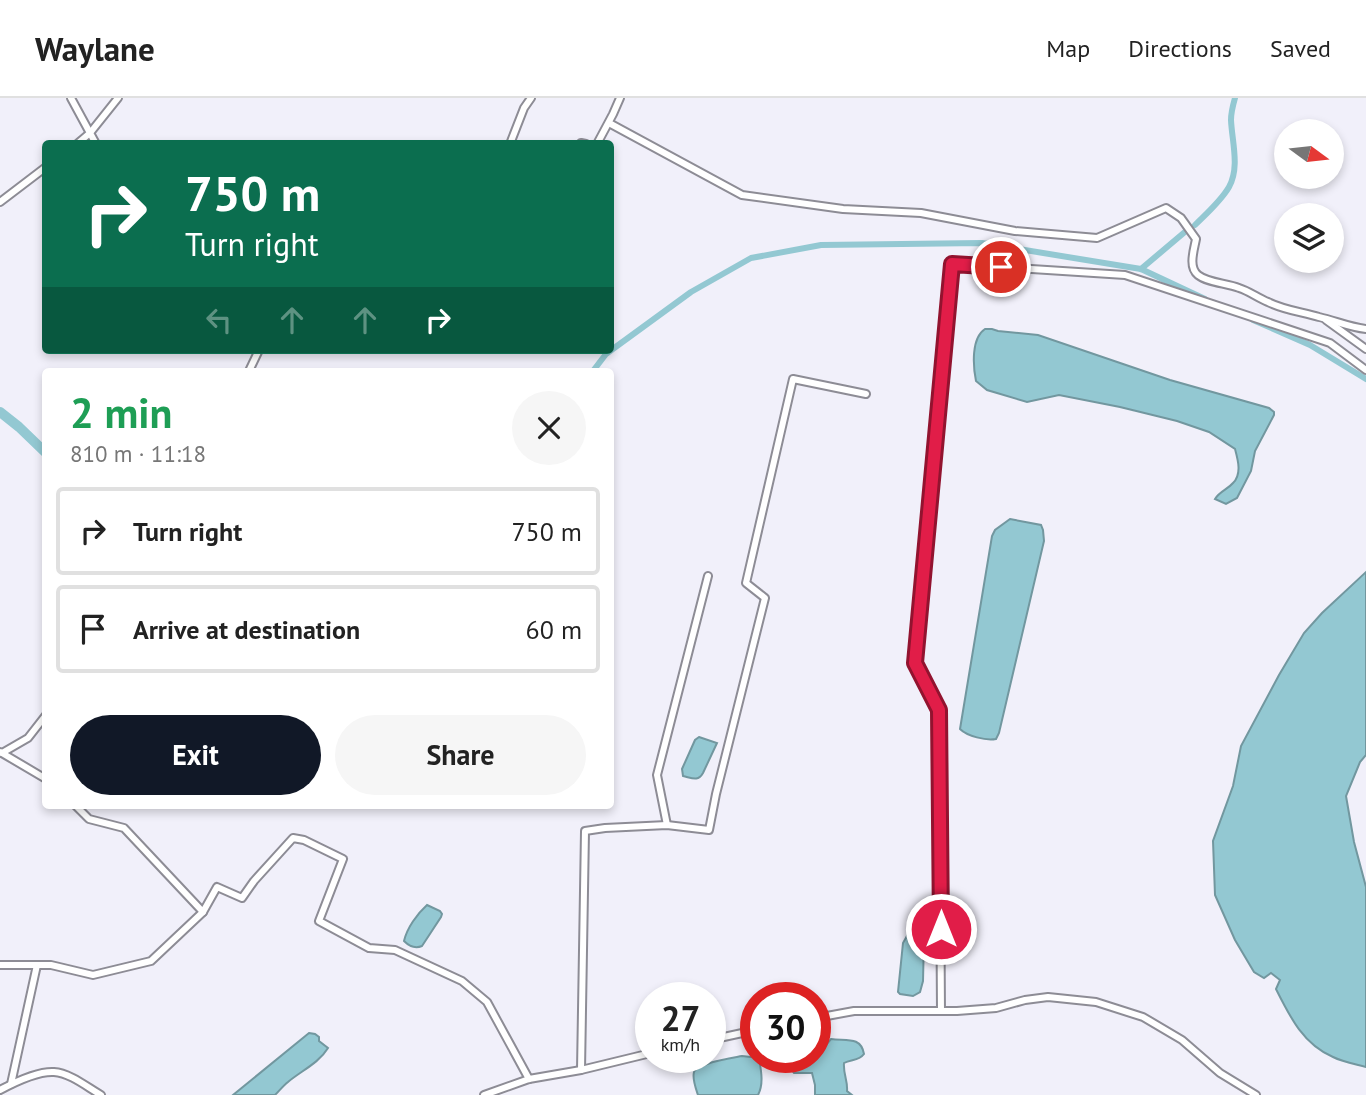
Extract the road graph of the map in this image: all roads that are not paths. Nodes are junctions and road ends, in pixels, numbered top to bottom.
1 (71, 98) edge
2 (118, 98) edge
3 (531, 98) edge
4 (620, 98) edge
5 (608, 123) junction
6 (90, 133) junction
7 (82, 140) edge
8 (94, 140) edge
9 (512, 140) edge
10 (599, 140) edge
11 (42, 170) edge
12 (0, 202) edge
13 (1322, 317) junction
14 (1366, 329) edge
15 (1366, 349) edge
16 (1366, 370) edge
17 (866, 394) dead end
18 (708, 576) dead end
19 (42, 720) edge
20 (1, 752) edge
21 (42, 777) edge
22 (79, 809) edge
23 (667, 825) junction
24 (203, 912) junction
25 (0, 965) edge
26 (37, 965) junction
27 (941, 1011) junction
28 (831, 1015) edge
29 (635, 1057) edge
30 (581, 1070) junction
31 (529, 1079) junction
32 (11, 1084) junction
33 (0, 1090) edge
34 (101, 1095) edge
35 (484, 1095) edge
36 (1256, 1095) edge

1 - 6 street
2 - 6 street
3 - 9 street
4 - 5 street
5 - 10 street
5 - 13 street
6 - 7 street
6 - 8 street
11 - 12 street
13 - 14 street
13 - 15 street
16 - 27 street
17 - 23 street
18 - 23 street
19 - 20 street
20 - 21 street
22 - 24 street
23 - 30 street
24 - 26 street
24 - 31 street
25 - 26 street
26 - 32 street
27 - 28 street
27 - 36 street
29 - 30 street
30 - 31 street
31 - 35 street
32 - 33 street
32 - 34 street

